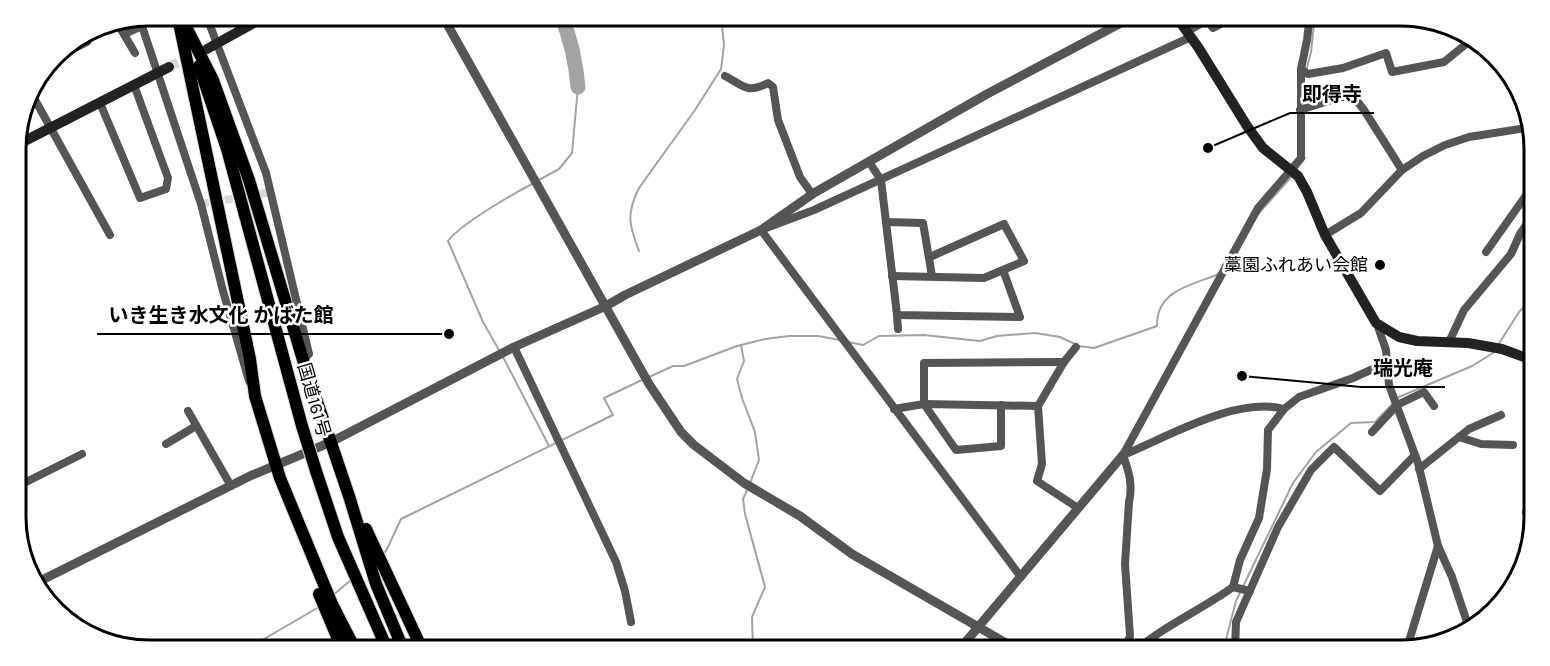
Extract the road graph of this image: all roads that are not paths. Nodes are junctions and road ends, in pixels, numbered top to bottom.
1 (142, 26) joint
2 (180, 26) edge
3 (182, 26) edge
4 (184, 26) edge
5 (208, 26) edge
6 (248, 26) edge
7 (448, 26) edge
8 (1115, 26) edge
9 (1184, 26) edge
10 (1200, 26) edge
11 (1309, 26) edge
12 (121, 29) edge
13 (124, 34) junction
14 (1190, 34) junction
15 (1466, 44) edge
16 (212, 46) junction
17 (135, 53) dead end
18 (169, 67) tunnel mouth
19 (1304, 72) junction
20 (158, 73) junction
21 (725, 76) dead end
22 (134, 85) junction
23 (35, 101) edge
24 (99, 103) junction
25 (1304, 109) junction
26 (51, 129) junction
27 (1523, 130) edge
28 (26, 141) edge
29 (869, 162) junction
30 (1402, 170) junction
31 (1294, 172) junction
32 (881, 180) junction
33 (812, 194) junction
34 (1524, 199) edge
35 (886, 222) junction
36 (1507, 225) junction
37 (1524, 228) edge
38 (761, 230) junction
39 (1520, 234) junction
40 (110, 235) dead end
41 (1325, 235) junction
42 (1486, 252) dead end
43 (930, 257) junction
44 (1004, 270) junction
45 (892, 276) junction
46 (932, 276) junction
47 (606, 306) junction
48 (897, 315) junction
49 (1376, 323) junction
50 (898, 329) dead end
51 (1449, 342) junction
52 (1076, 347) dead end
53 (510, 349) junction
54 (1524, 358) edge
55 (303, 360) junction
56 (1064, 362) junction
57 (1386, 363) junction
58 (255, 396) junction
59 (924, 404) junction
60 (1001, 405) junction
61 (1397, 405) junction
62 (1038, 406) junction
63 (1434, 406) dead end
64 (894, 409) junction
65 (1284, 409) junction
66 (188, 411) dead end
67 (1501, 415) dead end
68 (196, 426) junction
69 (1372, 432) dead end
70 (1459, 437) junction
71 (331, 442) junction
72 (166, 444) dead end
73 (1513, 445) dead end
74 (82, 454) dead end
75 (1123, 455) junction
76 (1415, 455) junction
77 (277, 466) junction
78 (1419, 469) junction
79 (26, 482) edge
80 (231, 486) junction
81 (1078, 508) junction
82 (1438, 546) junction
83 (374, 561) junction
84 (1021, 577) junction
85 (43, 580) edge
86 (1235, 588) junction
87 (1249, 590) junction
88 (326, 602) junction
89 (1467, 621) edge
90 (632, 622) dead end
91 (978, 627) junction
92 (339, 640) edge
93 (349, 640) edge
94 (383, 640) edge
95 (400, 640) edge
96 (417, 640) edge
97 (967, 640) edge
98 (1001, 640) edge
99 (1128, 640) edge
100 (1150, 640) edge
101 (1235, 640) edge
102 (1409, 640) edge

1 - 13 street
1 - 20 street
2 - 58 highway
3 - 94 highway, 国道161号, bridge
4 - 55 highway
5 - 16 street
6 - 16 main road
7 - 47 street
8 - 29 street
9 - 14 main road
10 - 14 street
11 - 19 street
12 - 13 street
13 - 17 street
14 - 31 main road
14 - 32 street
15 - 19 street
16 - 55 street
18 - 20 main road
19 - 25 street
20 - 22 main road
20 - 58 street
21 - 33 street
22 - 24 main road
22 - 24 street
23 - 26 street
24 - 26 main road
25 - 30 street
25 - 31 street
26 - 28 main road
26 - 40 street
27 - 30 street
29 - 32 street
29 - 33 street
30 - 41 street
31 - 41 main road
31 - 75 street
32 - 35 street
32 - 38 street
33 - 38 street
34 - 36 street
35 - 43 street
35 - 45 street
36 - 39 street
36 - 42 street
37 - 39 street
38 - 47 street
38 - 64 street
39 - 51 street
41 - 49 main road
43 - 44 street
43 - 46 street
44 - 46 street
44 - 48 street
45 - 46 street
45 - 48 street
47 - 53 street
47 - 91 street
48 - 50 street
49 - 51 main road
49 - 57 street
51 - 54 main road
52 - 56 street
53 - 71 street
53 - 90 street
55 - 71 highway
56 - 59 street
56 - 62 street
57 - 61 street
57 - 65 street
58 - 77 highway
59 - 60 street
59 - 60 street
59 - 64 street
60 - 62 street
61 - 63 street
61 - 69 street
61 - 76 street
62 - 81 street
64 - 84 street
65 - 75 street
65 - 86 street
66 - 68 street
67 - 70 street
68 - 72 street
68 - 80 street
70 - 73 street
70 - 78 street
71 - 77 street
71 - 83 highway
74 - 79 street
75 - 81 street
75 - 99 street
76 - 78 street
76 - 87 street
77 - 80 street
77 - 88 highway
78 - 82 street
80 - 85 street
81 - 84 street
82 - 89 street
82 - 102 street
83 - 95 highway
83 - 96 highway
84 - 91 street
86 - 87 street
86 - 100 street
87 - 101 street
88 - 92 highway
88 - 93 highway
91 - 97 street
91 - 98 street

